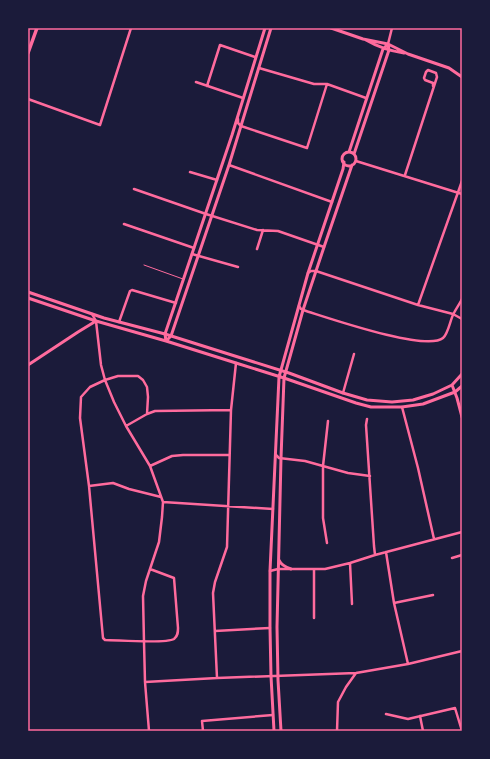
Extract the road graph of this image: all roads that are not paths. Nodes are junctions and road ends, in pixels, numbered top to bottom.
1 (37, 28) edge
2 (130, 28) edge
3 (265, 28) edge
4 (271, 28) edge
5 (330, 28) edge
6 (392, 28) edge
7 (363, 39) junction
8 (388, 44) junction
9 (383, 49) junction
10 (389, 50) junction
11 (28, 53) edge
12 (408, 54) junction
13 (255, 57) junction
14 (258, 68) junction
15 (462, 77) edge
16 (196, 82) dead end
17 (327, 84) junction
18 (207, 86) junction
19 (433, 86) junction
20 (243, 98) junction
21 (366, 98) junction
22 (28, 99) edge
23 (238, 116) junction
24 (241, 126) junction
25 (349, 152) junction
26 (354, 154) junction
27 (356, 161) junction
28 (344, 162) junction
29 (229, 165) junction
30 (352, 165) junction
31 (190, 172) dead end
32 (405, 175) junction
33 (217, 180) junction
34 (462, 181) edge
35 (134, 189) dead end
36 (458, 192) junction
37 (462, 194) edge
38 (332, 202) junction
39 (206, 214) junction
40 (212, 216) junction
41 (124, 224) dead end
42 (263, 230) junction
43 (318, 244) junction
44 (324, 246) junction
45 (194, 248) junction
46 (257, 249) dead end
47 (192, 254) junction
48 (199, 256) junction
49 (144, 265) dead end
50 (238, 267) dead end
51 (316, 270) junction
52 (308, 273) junction
53 (184, 279) junction
54 (28, 292) edge
55 (28, 298) edge
56 (462, 299) edge
57 (176, 303) junction
58 (298, 304) junction
59 (418, 305) junction
60 (303, 310) junction
61 (92, 314) junction
62 (453, 314) junction
63 (462, 319) edge
64 (96, 321) junction
65 (119, 322) junction
66 (165, 334) junction
67 (171, 336) junction
68 (166, 341) junction
69 (354, 354) dead end
70 (236, 363) junction
71 (28, 365) edge
72 (280, 371) junction
73 (286, 372) junction
74 (462, 374) edge
75 (279, 377) junction
76 (284, 378) junction
77 (105, 380) junction
78 (452, 385) junction
79 (462, 386) edge
80 (455, 392) junction
81 (343, 393) junction
82 (402, 407) junction
83 (231, 410) junction
84 (147, 414) junction
85 (462, 417) edge
86 (367, 419) dead end
87 (328, 421) dead end
88 (126, 426) junction
89 (276, 454) junction
90 (229, 456) junction
91 (281, 458) junction
92 (150, 466) junction
93 (323, 466) junction
94 (370, 476) junction
95 (89, 486) junction
96 (161, 497) junction
97 (163, 502) junction
98 (228, 506) junction
99 (273, 509) junction
100 (462, 532) edge
101 (434, 539) junction
102 (327, 543) dead end
103 (386, 552) junction
104 (375, 555) junction
105 (278, 556) junction
106 (462, 556) edge
107 (452, 558) dead end
108 (350, 563) junction
109 (291, 568) junction
110 (150, 569) junction
111 (278, 569) junction
112 (314, 569) junction
113 (270, 572) junction
114 (433, 595) dead end
115 (394, 602) junction
116 (352, 604) dead end
117 (314, 618) dead end
118 (270, 628) junction
119 (215, 631) junction
120 (144, 642) junction
121 (462, 651) edge
122 (408, 664) junction
123 (356, 673) junction
124 (271, 676) junction
125 (278, 676) junction
126 (217, 678) junction
127 (145, 682) junction
128 (386, 714) dead end
129 (273, 715) junction
130 (420, 716) junction
131 (149, 731) edge
132 (203, 731) edge
133 (274, 731) edge
134 (281, 731) edge
135 (337, 731) edge
136 (423, 731) edge
137 (462, 731) edge

1 - 11 main road
2 - 22 street
3 - 13 street
4 - 14 street
5 - 7 street
6 - 8 street
7 - 8 street
7 - 9 street
8 - 9 street
8 - 10 street
8 - 12 street
9 - 10 street
9 - 21 street
10 - 12 street
10 - 26 street
12 - 15 street
13 - 18 street
13 - 20 street
14 - 17 street
14 - 24 street
16 - 18 street
17 - 21 street
17 - 24 street
18 - 20 street
19 - 19 street
19 - 32 street
20 - 23 street
21 - 25 street
23 - 24 street
23 - 33 street
24 - 29 street
25 - 26 street
25 - 28 street
26 - 27 street
27 - 30 street
27 - 32 street
28 - 30 street
28 - 38 street
29 - 38 street
29 - 40 street
30 - 44 street
31 - 33 street
32 - 36 street
33 - 39 street
34 - 36 street
35 - 39 street
36 - 37 street
36 - 59 street
38 - 43 street
39 - 40 street
39 - 45 street
40 - 42 street
40 - 48 street
41 - 45 street
42 - 43 street
42 - 46 street
43 - 44 street
43 - 52 street
44 - 51 street
45 - 47 street
47 - 48 street
47 - 53 street
48 - 50 street
48 - 67 street
49 - 53 lane
51 - 52 street
51 - 59 street
51 - 60 street
52 - 58 street
53 - 57 street
54 - 61 street
55 - 64 street
56 - 62 street
57 - 65 street
57 - 66 street
58 - 60 street
58 - 72 street
59 - 62 street
60 - 62 street
60 - 73 street
61 - 64 street
61 - 65 street
62 - 63 street
64 - 68 street
64 - 71 street
64 - 77 street
65 - 66 street
66 - 67 street
66 - 68 street
67 - 68 street
67 - 72 street
68 - 70 street
69 - 81 street
70 - 75 street
70 - 83 street
72 - 73 street
72 - 75 street
73 - 76 street
73 - 81 street
74 - 78 street
75 - 76 street
75 - 89 street
76 - 82 street
76 - 91 street
77 - 84 street
77 - 88 street
77 - 95 street
78 - 80 street
78 - 81 street
79 - 80 street
80 - 82 street
80 - 85 street
82 - 101 street
83 - 84 street
83 - 90 street
84 - 88 street
86 - 94 street
87 - 93 street
88 - 92 street
89 - 91 street
89 - 99 street
90 - 92 street
90 - 98 street
91 - 93 street
91 - 105 street
92 - 96 street
93 - 94 street
93 - 102 street
94 - 104 street
95 - 96 street
95 - 120 street
96 - 97 street
97 - 98 street
97 - 110 street
98 - 99 street
98 - 119 street
99 - 113 street
100 - 101 street
101 - 103 street
103 - 104 street
103 - 115 street
104 - 108 street
105 - 109 street
105 - 111 street
106 - 107 street
108 - 112 street
108 - 116 street
109 - 111 street
109 - 112 street
110 - 120 street
110 - 120 street
111 - 113 street
111 - 125 street
112 - 117 street
113 - 118 street
114 - 115 street
115 - 122 street
118 - 119 street
118 - 124 street
119 - 126 street
120 - 127 street
121 - 122 street
122 - 123 street
123 - 125 street
123 - 135 street
124 - 125 street
124 - 126 street
124 - 129 street
125 - 134 street
126 - 127 street
127 - 131 street
128 - 130 street
129 - 132 street
129 - 133 street
130 - 136 street
130 - 137 street

